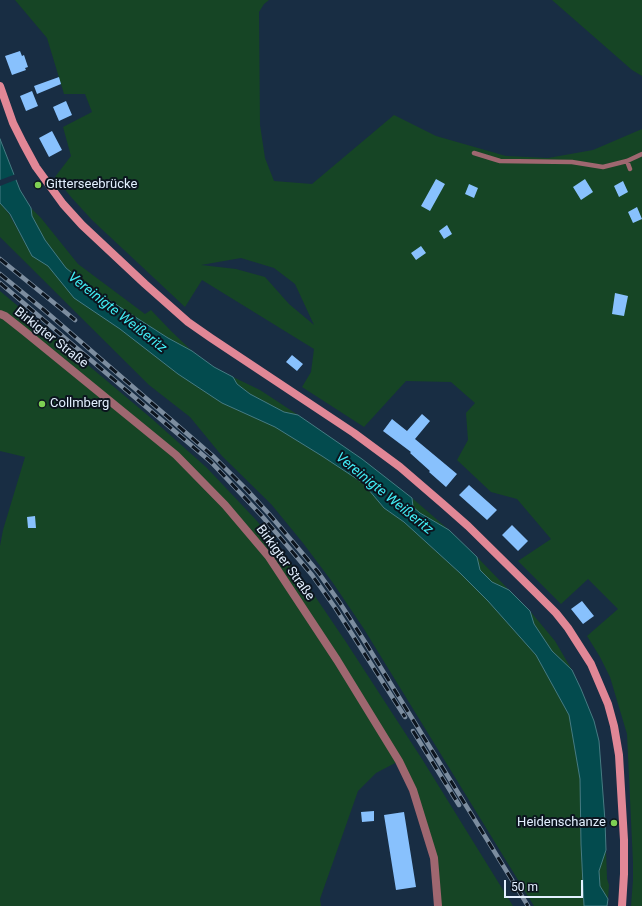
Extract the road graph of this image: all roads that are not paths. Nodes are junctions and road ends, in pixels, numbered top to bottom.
1 (0, 86) edge
2 (474, 153) dead end
3 (642, 154) edge
4 (627, 161) junction
5 (630, 169) dead end
6 (0, 314) edge
7 (438, 906) edge
8 (622, 906) edge

1 - 8 main road
2 - 4 lane
3 - 4 lane
4 - 5 lane
6 - 7 street, Birkigter Straße

